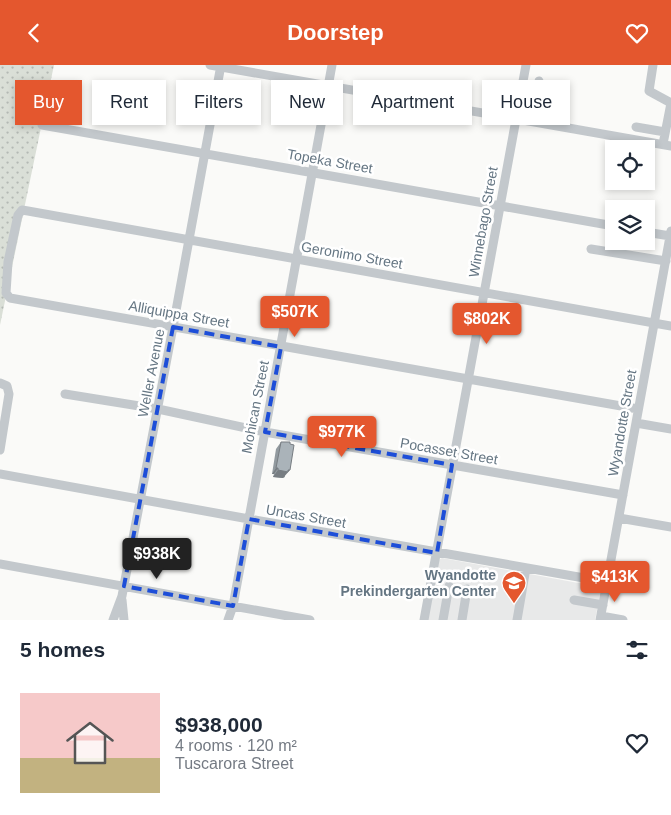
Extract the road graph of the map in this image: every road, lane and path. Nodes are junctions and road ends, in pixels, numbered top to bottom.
1 (210, 65) edge
2 (332, 65) edge
3 (526, 65) edge
4 (653, 65) edge
5 (220, 66) edge
6 (296, 80) edge
7 (329, 80) edge
8 (523, 80) edge
9 (343, 89) edge
10 (671, 103) edge
11 (482, 112) edge
12 (42, 125) dead end
13 (321, 125) edge
14 (515, 125) edge
15 (554, 125) edge
16 (636, 127) dead end
17 (665, 132) junction
18 (667, 145) edge
19 (205, 154) junction
20 (313, 172) junction
21 (500, 205) junction
22 (605, 224) edge
23 (655, 233) edge
24 (671, 234) edge
25 (189, 240) junction
26 (591, 249) dead end
27 (297, 259) junction
28 (666, 261) junction
29 (484, 292) junction
30 (10, 298) joint
31 (654, 323) junction
32 (173, 327) junction
33 (671, 327) edge
34 (281, 347) junction
35 (468, 379) junction
36 (4, 386) edge
37 (65, 394) dead end
38 (158, 409) junction
39 (638, 409) junction
40 (636, 423) junction
41 (671, 429) edge
42 (264, 432) junction
43 (0, 450) edge
44 (452, 465) junction
45 (0, 473) edge
46 (623, 495) junction
47 (141, 499) junction
48 (619, 517) junction
49 (249, 519) junction
50 (671, 527) edge
51 (437, 553) junction
52 (0, 564) edge
53 (526, 568) junction
54 (607, 582) junction
55 (124, 586) junction
56 (449, 586) dead end
57 (467, 589) dead end
58 (122, 597) junction
59 (574, 599) dead end
60 (603, 605) junction
61 (233, 606) junction
62 (600, 618) edge
63 (113, 620) edge
64 (124, 620) edge
65 (228, 620) edge
66 (234, 620) edge
67 (310, 620) edge
68 (424, 620) edge
69 (443, 620) edge
70 (462, 620) edge
71 (517, 620) edge
72 (623, 620) edge

1 - 5 street
2 - 7 street, Mohican Street
3 - 8 street, Winnebago Street
4 - 10 street
5 - 6 street
5 - 19 street, Weller Avenue
9 - 11 street
10 - 17 street
12 - 19 street, Topeka Street
13 - 20 street, Mohican Street
14 - 21 street, Winnebago Street
15 - 18 street
16 - 17 street
17 - 18 street
19 - 20 street, Topeka Street
19 - 25 street, Weller Avenue
20 - 21 street, Topeka Street
20 - 27 street, Mohican Street
21 - 22 street, Topeka Street
21 - 29 street, Winnebago Street
23 - 24 street
24 - 28 street, Wyandotte Street
25 - 27 street, Geronimo Street
25 - 30 street, Geronimo Street
25 - 32 street, Weller Avenue
26 - 28 street
27 - 29 street, Geronimo Street
27 - 34 street, Mohican Street
28 - 31 street, Wyandotte Street
29 - 31 street, Geronimo Street
29 - 35 street, Winnebago Street
30 - 32 street, Alliquippa Street
31 - 33 street, Geronimo Street
31 - 39 street, Wyandotte Street
32 - 34 street, Alliquippa Street
32 - 38 street, Weller Avenue
34 - 35 street, Alliquippa Street
34 - 42 street, Mohican Street
35 - 39 street, Alliquippa Street
35 - 44 street, Winnebago Street
36 - 43 street
37 - 38 street, Pocasset Street
38 - 42 street, Pocasset Street
38 - 47 street, Weller Avenue
39 - 40 street, Wyandotte Street
40 - 41 street
40 - 46 street, Wyandotte Street
42 - 44 street, Pocasset Street
42 - 49 street, Mohican Street
44 - 46 street, Pocasset Street
44 - 51 street, Winnebago Street
45 - 47 street, Uncas Street
46 - 48 street, Wyandotte Street
47 - 49 street, Uncas Street
47 - 55 street, Weller Avenue
48 - 50 street
48 - 54 street, Wyandotte Street
49 - 51 street, Uncas Street
49 - 61 street, Mohican Street
51 - 53 street, Uncas Street
51 - 68 street, Winnebago Street
52 - 55 street
53 - 54 street, Uncas Street
53 - 71 street
54 - 60 street, Wyandotte Street
55 - 58 street, Weller Avenue
55 - 61 street
56 - 69 street
57 - 70 street
58 - 63 street, Weller Avenue
58 - 64 street, Weller Avenue
59 - 60 street
60 - 62 street, Wyandotte Street
61 - 65 street, Mohican Street
61 - 66 street, Mohican Street
61 - 67 street
62 - 72 street

